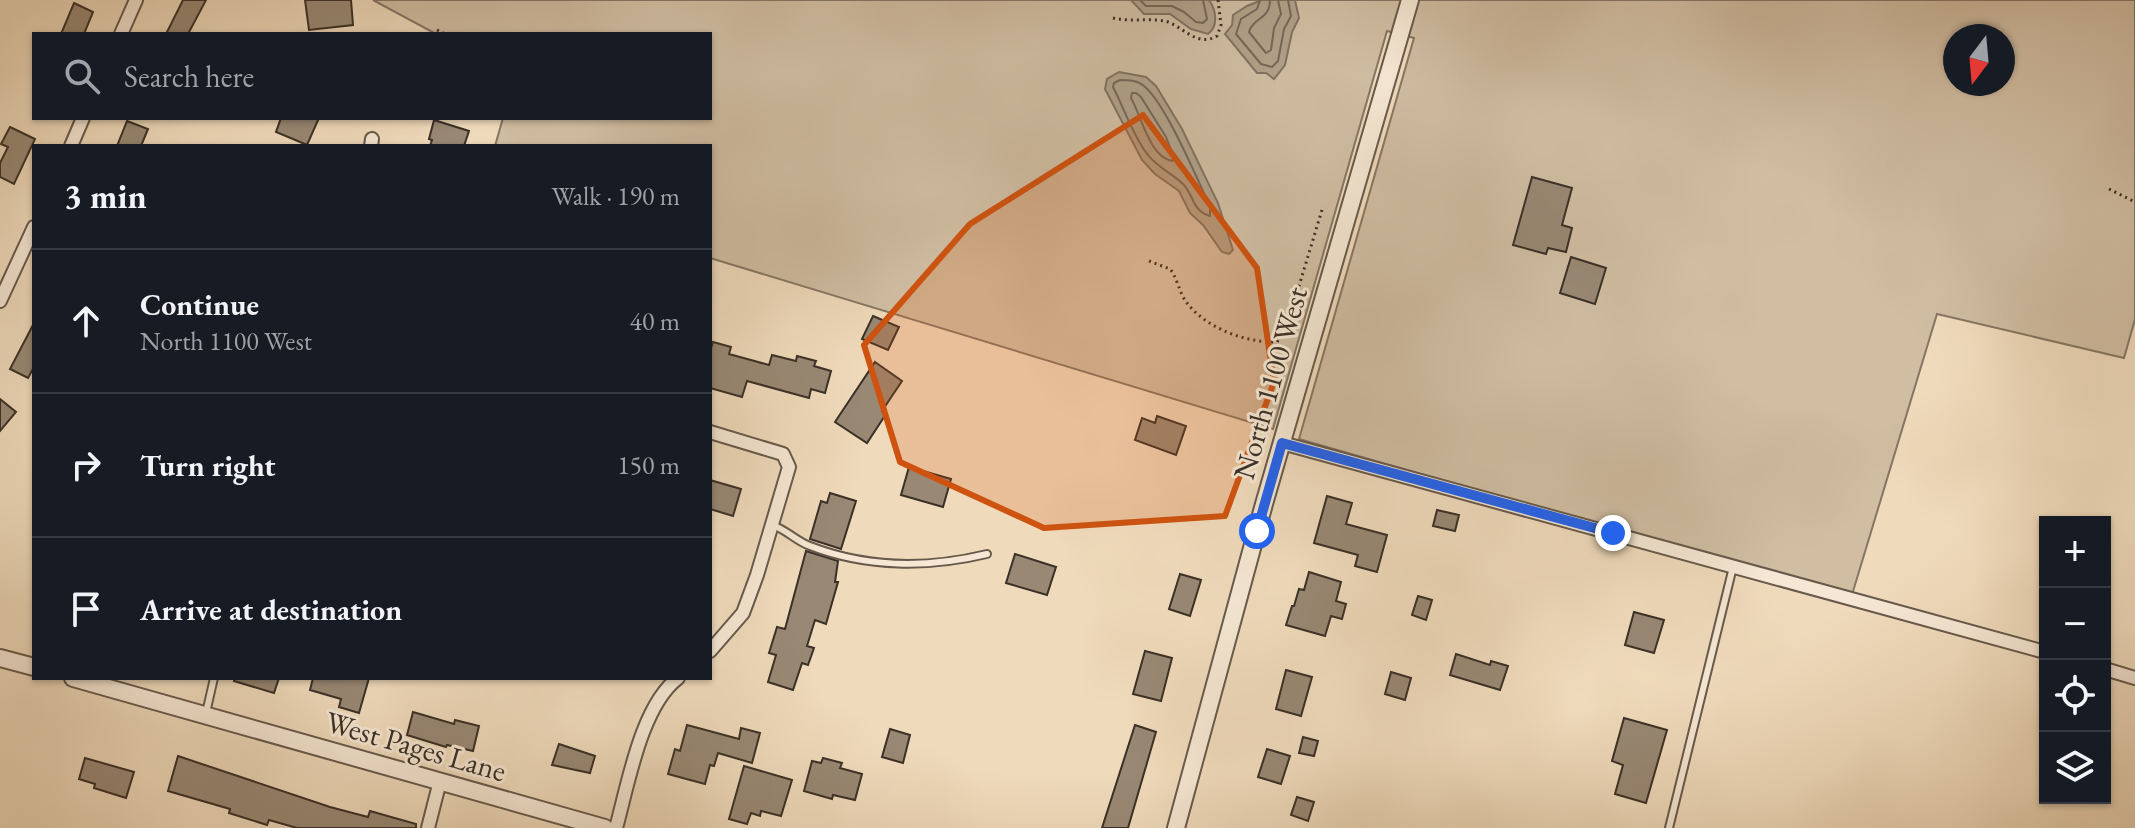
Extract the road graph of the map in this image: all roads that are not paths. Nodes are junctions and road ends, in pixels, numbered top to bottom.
1 (136, 0) edge
2 (1410, 0) edge
3 (122, 32) edge
4 (82, 120) edge
5 (72, 144) edge
6 (32, 231) edge
7 (0, 301) edge
8 (712, 433) edge
9 (1282, 443) junction
10 (772, 525) junction
11 (987, 554) dead end
12 (1733, 566) junction
13 (712, 649) edge
14 (2039, 650) edge
15 (0, 658) edge
16 (32, 666) edge
17 (2111, 671) edge
18 (2135, 678) edge
19 (80, 680) edge
20 (214, 680) edge
21 (675, 680) edge
22 (205, 715) junction
23 (440, 781) junction
24 (583, 825) edge
25 (428, 828) edge
26 (605, 828) edge
27 (616, 828) edge
28 (1176, 828) edge
29 (1669, 828) edge

1 - 3 street
2 - 9 street, North 1100 West
4 - 5 street
6 - 7 street
8 - 10 street
9 - 12 street
9 - 28 street, North 1100 West
10 - 11 lane
10 - 13 street
12 - 14 street
12 - 29 lane
15 - 16 street
17 - 18 street
19 - 22 street, West Pages Lane
20 - 22 lane
21 - 27 street
22 - 23 street, West Pages Lane
23 - 24 street, West Pages Lane
23 - 25 street
24 - 26 street, West Pages Lane

